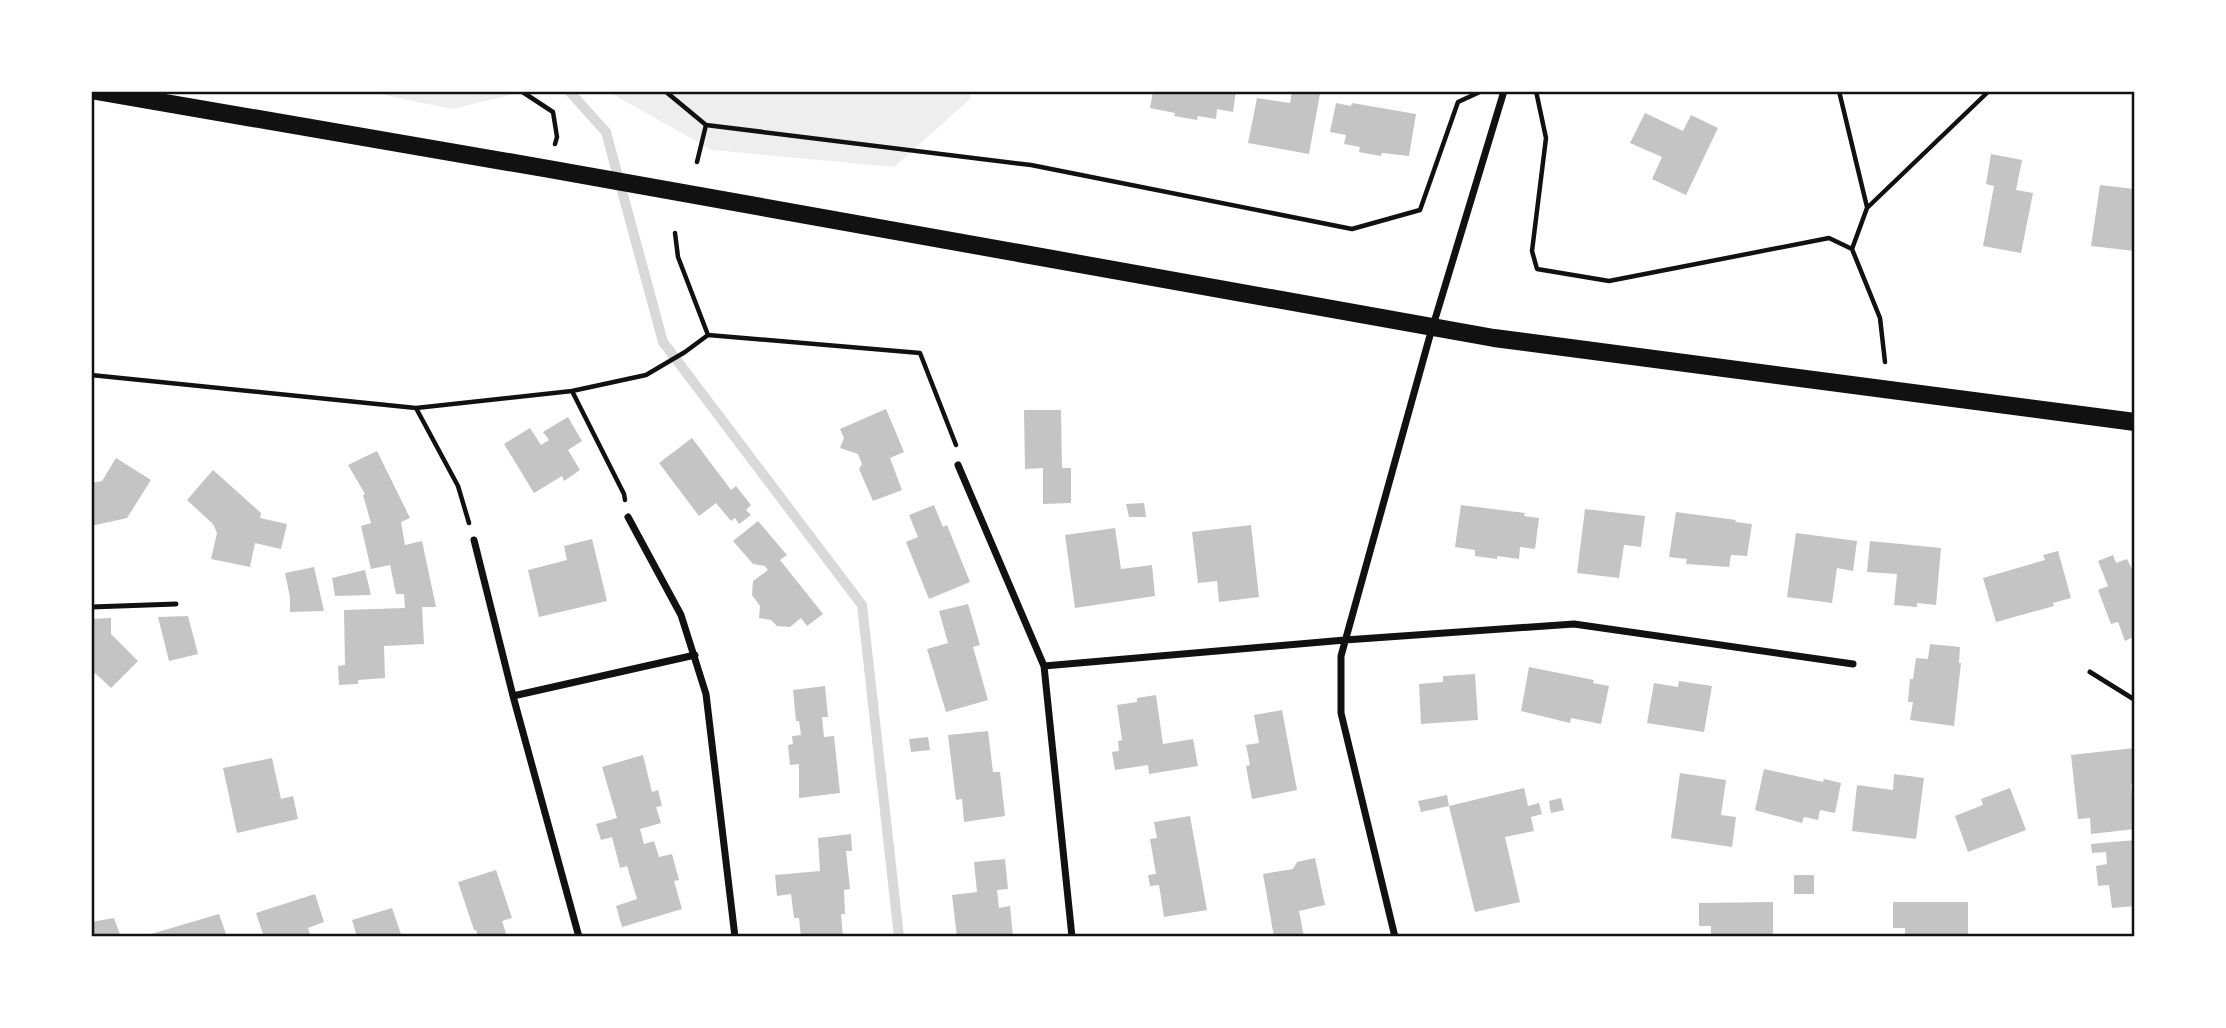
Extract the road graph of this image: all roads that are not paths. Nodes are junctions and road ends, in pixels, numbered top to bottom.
1 (96, 91) edge
2 (1504, 91) edge
3 (2135, 422) edge
4 (958, 465) road end
5 (628, 517) road end
6 (474, 540) road end
7 (176, 604) dead end
8 (91, 607) edge
9 (1345, 640) junction
10 (695, 655) junction
11 (1853, 664) dead end
12 (1044, 666) junction
13 (2090, 672) dead end
14 (513, 696) junction
15 (2135, 700) edge
16 (579, 937) edge
17 (735, 937) edge
18 (1072, 937) edge
19 (1395, 937) edge

1 - 3 main road
2 - 9 street
4 - 12 street
5 - 10 street
6 - 14 street
7 - 8 lane
9 - 11 street
9 - 12 street
9 - 19 street
10 - 14 street
10 - 17 street
12 - 18 street
13 - 15 lane
14 - 16 street

